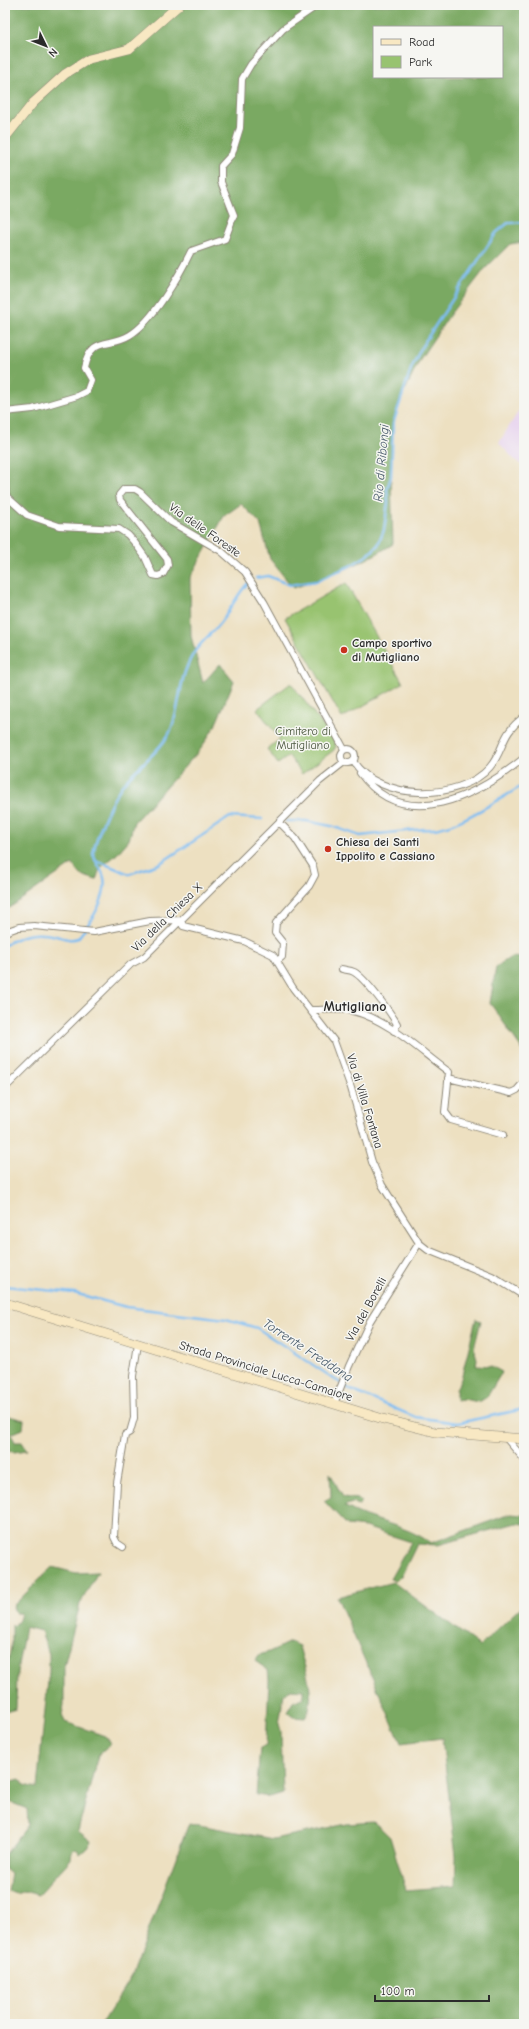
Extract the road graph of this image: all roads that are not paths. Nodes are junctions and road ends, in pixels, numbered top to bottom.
1 (179, 5) edge
2 (318, 5) edge
3 (5, 138) edge
4 (5, 412) edge
5 (5, 480) edge
6 (524, 717) edge
7 (344, 749) junction
8 (524, 758) edge
9 (353, 761) junction
10 (344, 762) junction
11 (358, 770) junction
12 (279, 822) junction
13 (181, 920) junction
14 (5, 932) edge
15 (277, 961) junction
16 (342, 969) dead end
17 (310, 1010) junction
18 (394, 1032) junction
19 (448, 1078) junction
20 (524, 1082) edge
21 (5, 1088) edge
22 (503, 1135) dead end
23 (419, 1243) junction
24 (524, 1296) edge
25 (5, 1302) edge
26 (138, 1344) junction
27 (334, 1404) junction
28 (506, 1438) junction
29 (524, 1439) edge
30 (524, 1459) edge
31 (123, 1548) dead end

1 - 3 main road
2 - 4 street
5 - 7 street, Via delle Foreste
6 - 11 street
7 - 9 street
7 - 10 street
8 - 11 street
9 - 10 street
9 - 11 street
10 - 12 street, Via della Chiesa X
12 - 13 street, Via della Chiesa X
12 - 15 street
13 - 14 street
13 - 15 street, Via di Villa Fontana
13 - 21 street, Via della Chiesa X
15 - 17 street, Via di Villa Fontana
16 - 18 street
17 - 18 street
17 - 23 street, Via di Villa Fontana
18 - 19 street
19 - 20 street
19 - 22 street
23 - 24 street, Via di Villa Fontana
23 - 27 street, Via dei Borelli
25 - 26 main road, Strada Provinciale Lucca-Camaiore
26 - 27 main road, Strada Provinciale Lucca-Camaiore
26 - 31 street
27 - 28 main road, Strada Provinciale Lucca-Camaiore
28 - 29 main road, Strada Provinciale Lucca-Camaiore
28 - 30 street

